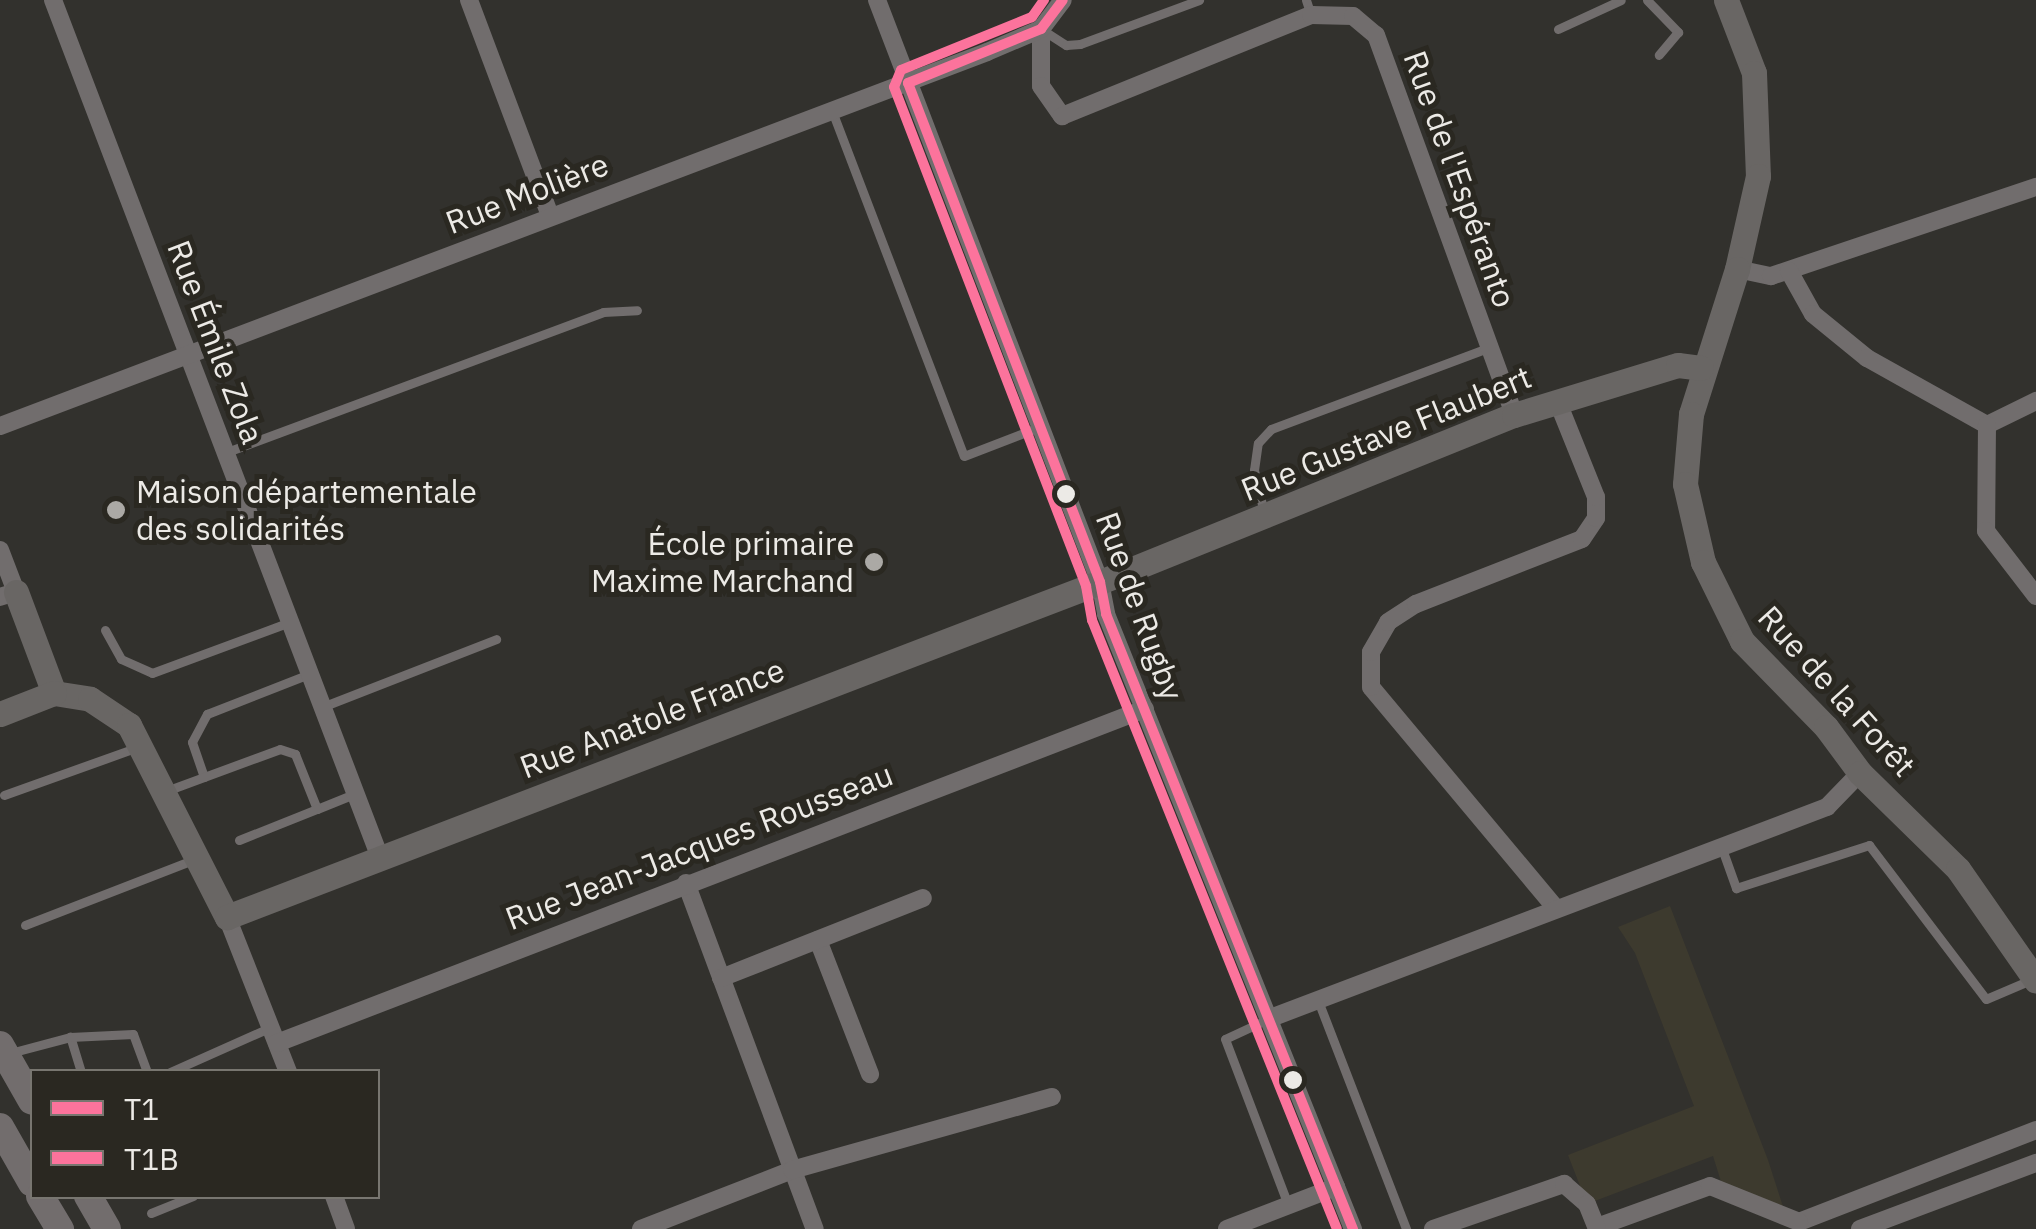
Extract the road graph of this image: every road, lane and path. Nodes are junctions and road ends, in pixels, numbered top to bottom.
1 (53, 0) edge
2 (469, 0) edge
3 (877, 0) edge
4 (1063, 0) edge
5 (1199, 0) edge
6 (1620, 0) edge
7 (1648, 0) edge
8 (1726, 0) edge
9 (1309, 8) edge
10 (1041, 29) junction
11 (1558, 29) dead end
12 (1660, 55) dead end
13 (908, 83) junction
14 (832, 111) junction
15 (2036, 187) edge
16 (550, 216) junction
17 (1737, 269) junction
18 (1790, 270) junction
19 (637, 310) dead end
20 (1488, 348) junction
21 (189, 357) junction
22 (1700, 368) junction
23 (1557, 400) junction
24 (2036, 401) edge
25 (1514, 415) junction
26 (0, 426) edge
27 (1987, 426) junction
28 (1039, 427) junction
29 (226, 452) junction
30 (1265, 516) junction
31 (0, 550) edge
32 (1100, 582) junction
33 (8, 594) edge
34 (2036, 596) edge
35 (290, 622) junction
36 (104, 630) dead end
37 (496, 639) dead end
38 (309, 674) junction
39 (54, 693) junction
40 (322, 707) junction
41 (1145, 709) junction
42 (0, 714) edge
43 (140, 746) junction
44 (1860, 773) junction
45 (204, 777) junction
46 (163, 792) junction
47 (354, 794) junction
48 (4, 795) dead end
49 (317, 808) junction
50 (239, 840) dead end
51 (1720, 844) junction
52 (379, 855) junction
53 (197, 858) junction
54 (686, 883) junction
55 (924, 898) dead end
56 (1554, 906) junction
57 (227, 917) junction
58 (24, 925) dead end
59 (818, 940) junction
60 (721, 978) junction
61 (2035, 979) edge
62 (1317, 998) junction
63 (1268, 1018) junction
64 (274, 1035) junction
65 (70, 1037) junction
66 (2, 1050) edge
67 (80, 1069) edge
68 (146, 1069) edge
69 (178, 1069) edge
70 (287, 1069) edge
71 (870, 1074) dead end
72 (1052, 1096) dead end
73 (30, 1098) edge
74 (0, 1127) edge
75 (2036, 1130) edge
76 (2036, 1163) edge
77 (792, 1170) junction
78 (30, 1180) edge
79 (1336, 1187) junction
80 (42, 1199) edge
81 (90, 1199) edge
82 (185, 1199) edge
83 (335, 1199) edge
84 (1288, 1205) junction
85 (150, 1212) dead end
86 (1799, 1225) edge
87 (1597, 1228) edge
88 (60, 1229) edge
89 (107, 1229) edge
90 (346, 1229) edge
91 (640, 1229) edge
92 (815, 1229) edge
93 (1227, 1229) edge
94 (1352, 1229) edge
95 (1406, 1229) edge
96 (1433, 1229) edge
97 (1860, 1229) edge

1 - 21 street, Rue Émile Zola
2 - 16 street
3 - 13 street, Rue de Rugby
4 - 10 street
5 - 10 lane
6 - 11 lane
7 - 12 lane
8 - 17 street, Rue de la Forêt
9 - 10 street, Rue de l'Espéranto
9 - 20 street, Rue de l'Espéranto
10 - 13 street, Rue Molière
13 - 14 street, Rue Molière
13 - 28 street, Rue de Rugby
14 - 16 street, Rue Molière
14 - 28 lane
15 - 18 street
16 - 21 street, Rue Molière
17 - 18 street
17 - 22 street, Rue de la Forêt
18 - 27 street
19 - 29 lane
20 - 25 street, Rue de l'Espéranto
20 - 30 lane
21 - 26 street, Rue Molière
21 - 29 street, Rue Émile Zola
22 - 23 street, Rue Gustave Flaubert
22 - 44 street, Rue de la Forêt
23 - 25 street, Rue Gustave Flaubert
23 - 56 street
24 - 27 street
25 - 30 street, Rue Gustave Flaubert
27 - 34 street
28 - 32 street, Rue de Rugby
29 - 35 street, Rue Émile Zola
30 - 32 street, Rue Gustave Flaubert
31 - 33 street
32 - 41 street, Rue de Rugby
32 - 52 street, Rue Anatole France
33 - 39 street
35 - 36 lane
35 - 38 street, Rue Émile Zola
37 - 40 lane
38 - 40 street, Rue Émile Zola
38 - 45 lane
39 - 42 street
39 - 43 street
40 - 47 street, Rue Émile Zola
41 - 54 street, Rue Jean-Jacques Rousseau
41 - 63 street, Rue de Rugby
43 - 46 street
43 - 48 lane
44 - 51 street
44 - 61 street, Rue de la Forêt
45 - 46 lane
45 - 49 lane
46 - 53 street
47 - 49 lane
47 - 52 street, Rue Émile Zola
49 - 50 lane
51 - 56 street
51 - 61 lane
52 - 57 street, Rue Anatole France
53 - 57 street
53 - 58 lane
54 - 60 street
54 - 64 street, Rue Jean-Jacques Rousseau
55 - 59 street
56 - 62 street
57 - 64 street
59 - 60 street
59 - 71 street
60 - 77 street
62 - 63 street
62 - 95 lane
63 - 79 street, Rue de Rugby
63 - 84 lane
64 - 69 lane
64 - 70 street
65 - 66 lane
65 - 67 lane
65 - 68 lane
66 - 73 main road
72 - 77 street
74 - 78 main road
75 - 86 street
76 - 97 street
77 - 91 street
77 - 92 street
79 - 84 street
79 - 94 street, Rue de Rugby
80 - 88 main road
81 - 89 main road
82 - 85 lane
83 - 90 street
84 - 93 street
86 - 87 street
87 - 96 street

